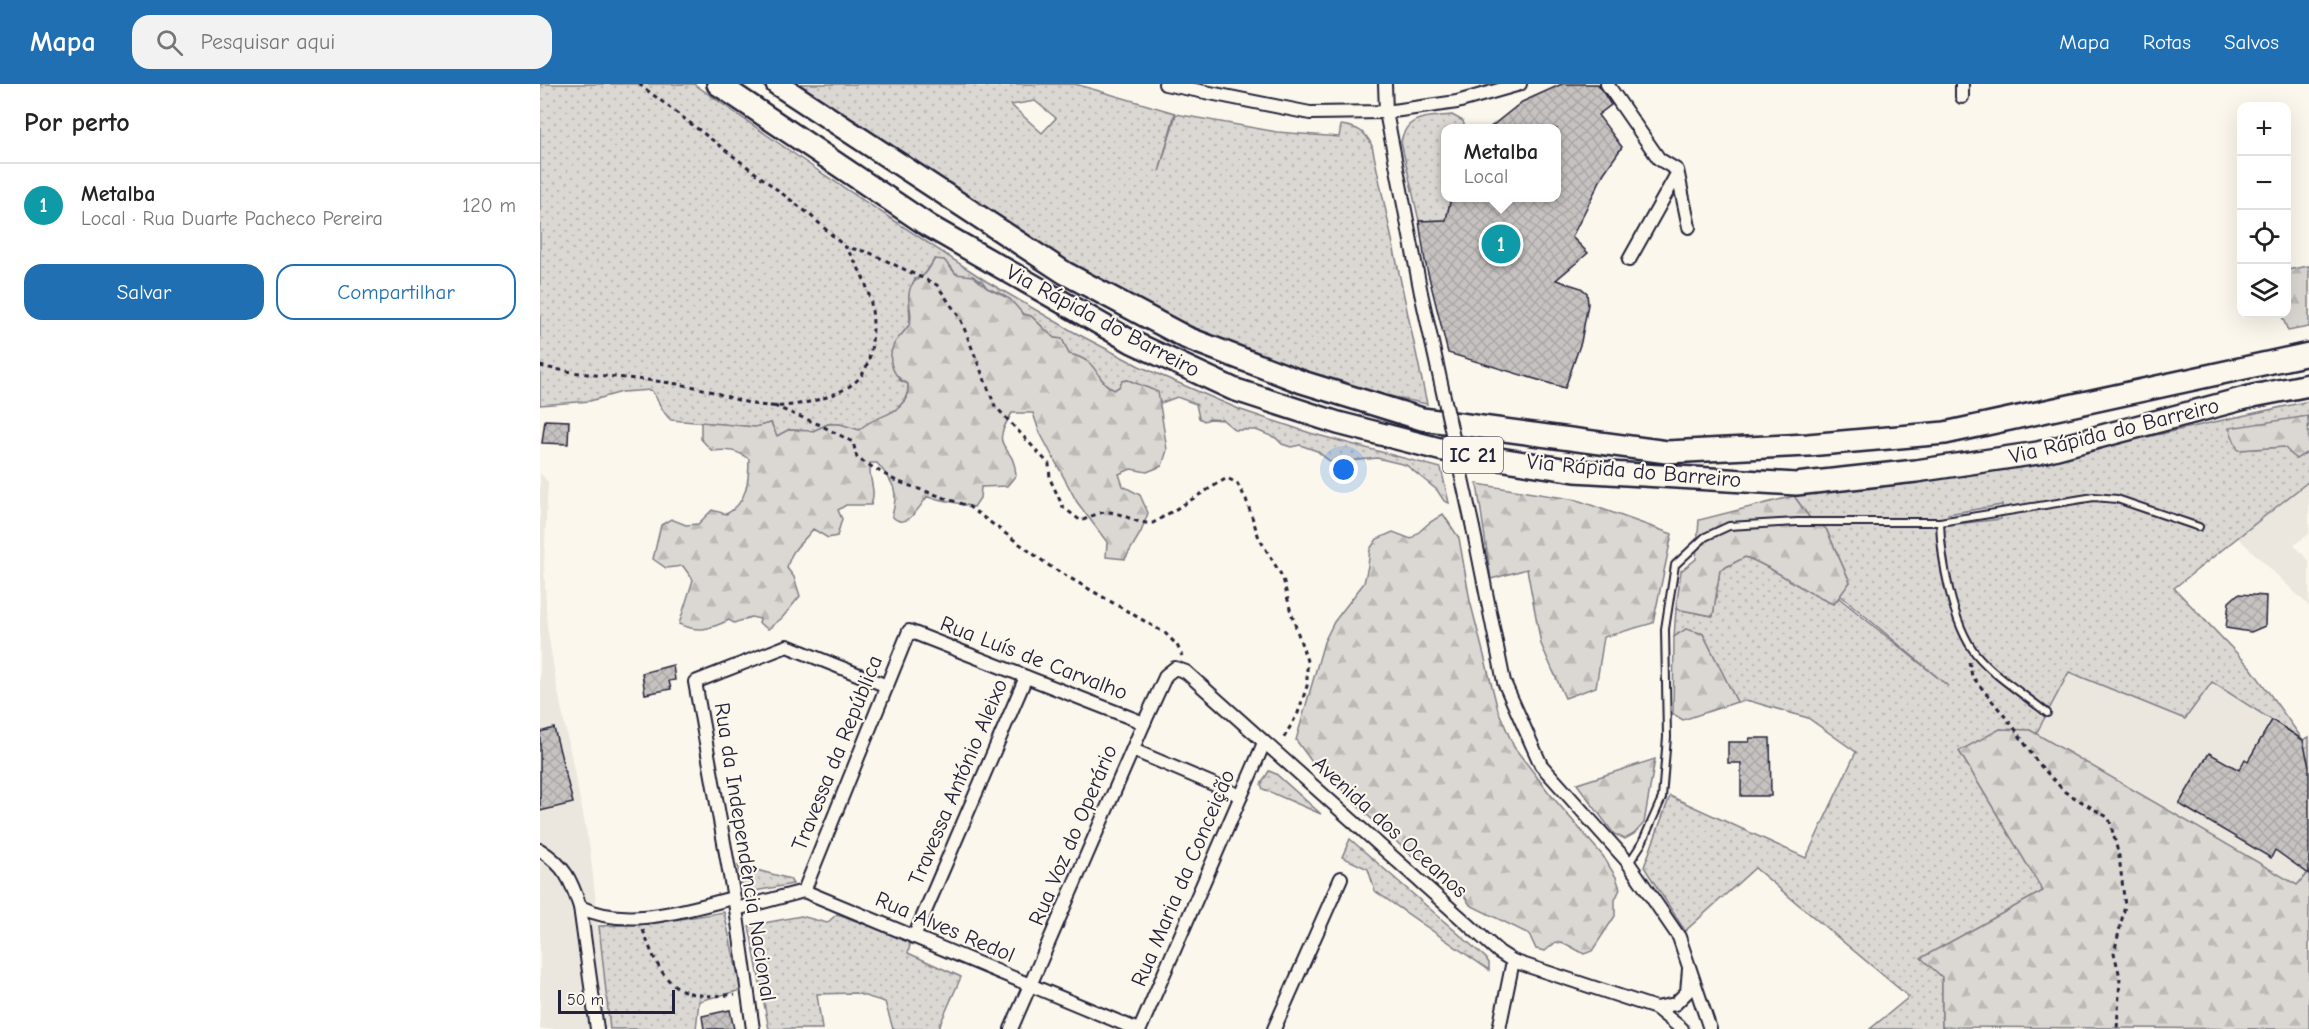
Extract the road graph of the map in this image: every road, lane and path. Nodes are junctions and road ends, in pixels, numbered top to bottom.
1 (639, 84) edge
2 (718, 84) edge
3 (777, 84) edge
4 (1385, 84) edge
5 (1520, 84) edge
6 (1607, 84) edge
7 (1173, 85) edge
8 (1386, 112) junction
9 (1677, 174) junction
10 (1689, 227) dead end
11 (844, 247) junction
12 (1629, 261) dead end
13 (2309, 354) edge
14 (540, 366) edge
15 (2309, 385) edge
16 (774, 406) junction
17 (1940, 522) junction
18 (2199, 527) dead end
19 (909, 631) joint
20 (1971, 646) junction
21 (1026, 677) junction
22 (1198, 683) junction
23 (887, 686) junction
24 (2047, 713) dead end
25 (1144, 723) junction
26 (1264, 743) junction
27 (1133, 750) junction
28 (1276, 754) junction
29 (1241, 796) junction
30 (540, 850) edge
31 (1629, 863) junction
32 (1341, 878) dead end
33 (804, 891) junction
34 (734, 904) junction
35 (580, 907) junction
36 (638, 917) junction
37 (914, 937) junction
38 (1513, 961) junction
39 (1689, 964) junction
40 (1030, 985) junction
41 (748, 993) junction
42 (1656, 1008) junction
43 (597, 1029) edge
44 (753, 1029) edge
45 (1011, 1029) edge
46 (1138, 1029) edge
47 (1274, 1029) edge
48 (1499, 1029) edge
49 (1682, 1029) edge
50 (1710, 1029) edge
51 (2116, 1029) edge

1 - 11 path
2 - 15 highway, Via Rápida do Barreiro / IC 21
3 - 13 highway, Via Rápida do Barreiro / IC 21
4 - 8 street
5 - 8 street
6 - 9 street
7 - 8 street
8 - 31 street, bridge
9 - 10 street
9 - 12 street
11 - 16 path
11 - 28 path
14 - 16 path
16 - 22 path
17 - 18 lane
17 - 20 lane
17 - 31 lane
19 - 21 street, Rua Luís de Carvalho
19 - 23 street, Travessa da República
20 - 24 lane
20 - 51 path
21 - 25 street, Rua Luís de Carvalho
21 - 37 street, Travessa António Aleixo
22 - 25 street, Avenida dos Oceanos
22 - 26 street, Avenida dos Oceanos
23 - 33 street, Travessa da República
23 - 34 street, Rua da Independência Nacional
25 - 27 street, Rua Voz do Operário
26 - 28 street, Avenida dos Oceanos
26 - 29 street, Rua Maria da Conceição
27 - 29 street
27 - 40 street, Rua Voz do Operário
28 - 38 street, Avenida dos Oceanos
29 - 46 street, Rua Maria da Conceição
30 - 35 street
31 - 39 street
32 - 47 street
33 - 34 street
33 - 37 street, Rua Alves Redol
34 - 36 street
34 - 41 street, Rua da Independência Nacional
35 - 36 street
35 - 43 street
36 - 41 path
37 - 40 street, Rua Alves Redol
38 - 42 street, Avenida dos Oceanos
38 - 48 street
39 - 42 street
39 - 50 street
40 - 45 street, Rua Voz do Operário
40 - 46 street, Rua Alves Redol
41 - 44 street, Rua da Independência Nacional
42 - 49 street, Avenida dos Oceanos

